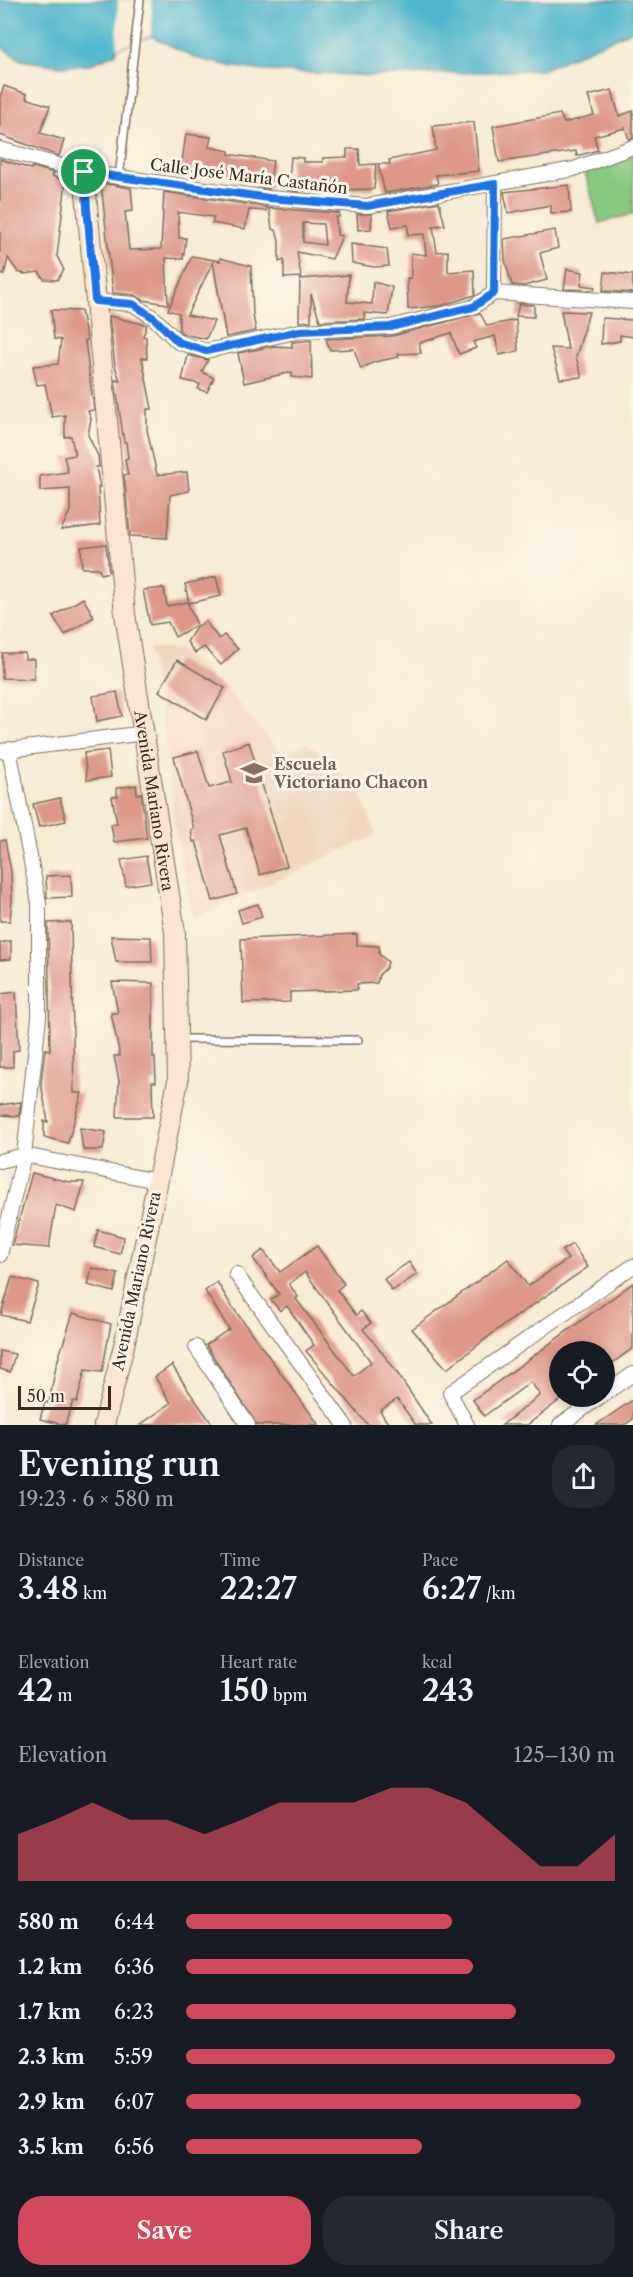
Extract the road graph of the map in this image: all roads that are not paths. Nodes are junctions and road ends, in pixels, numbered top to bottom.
1 (140, 0) edge
2 (633, 147) edge
3 (0, 149) edge
4 (84, 172) junction
5 (119, 177) junction
6 (495, 184) junction
7 (494, 293) junction
8 (95, 301) junction
9 (633, 302) edge
10 (145, 732) junction
11 (4, 750) edge
12 (178, 1039) junction
13 (358, 1040) dead end
14 (24, 1155) junction
15 (0, 1161) edge
16 (157, 1181) junction
17 (0, 1255) edge
18 (633, 1266) edge
19 (236, 1274) dead end
20 (196, 1347) dead end
21 (633, 1374) edge
22 (615, 1386) edge
23 (585, 1407) edge
24 (104, 1425) edge
25 (248, 1425) edge
26 (345, 1425) edge
27 (467, 1425) edge
28 (560, 1425) edge

1 - 5 lane
2 - 6 street, Calle José María Castañón
3 - 4 street, Calle José María Castañón
4 - 5 street, Calle José María Castañón
4 - 8 main road, Avenida Mariano Rivera
5 - 6 street, Calle José María Castañón
6 - 7 street
7 - 8 street
7 - 9 street
8 - 10 main road, Avenida Mariano Rivera
10 - 11 street
10 - 12 main road, Avenida Mariano Rivera
11 - 14 street
12 - 13 lane
12 - 16 main road, Avenida Mariano Rivera
14 - 15 street
14 - 16 street
14 - 17 street
16 - 24 main road, Avenida Mariano Rivera
18 - 27 street
19 - 26 street
20 - 25 street
21 - 22 street
23 - 28 street

